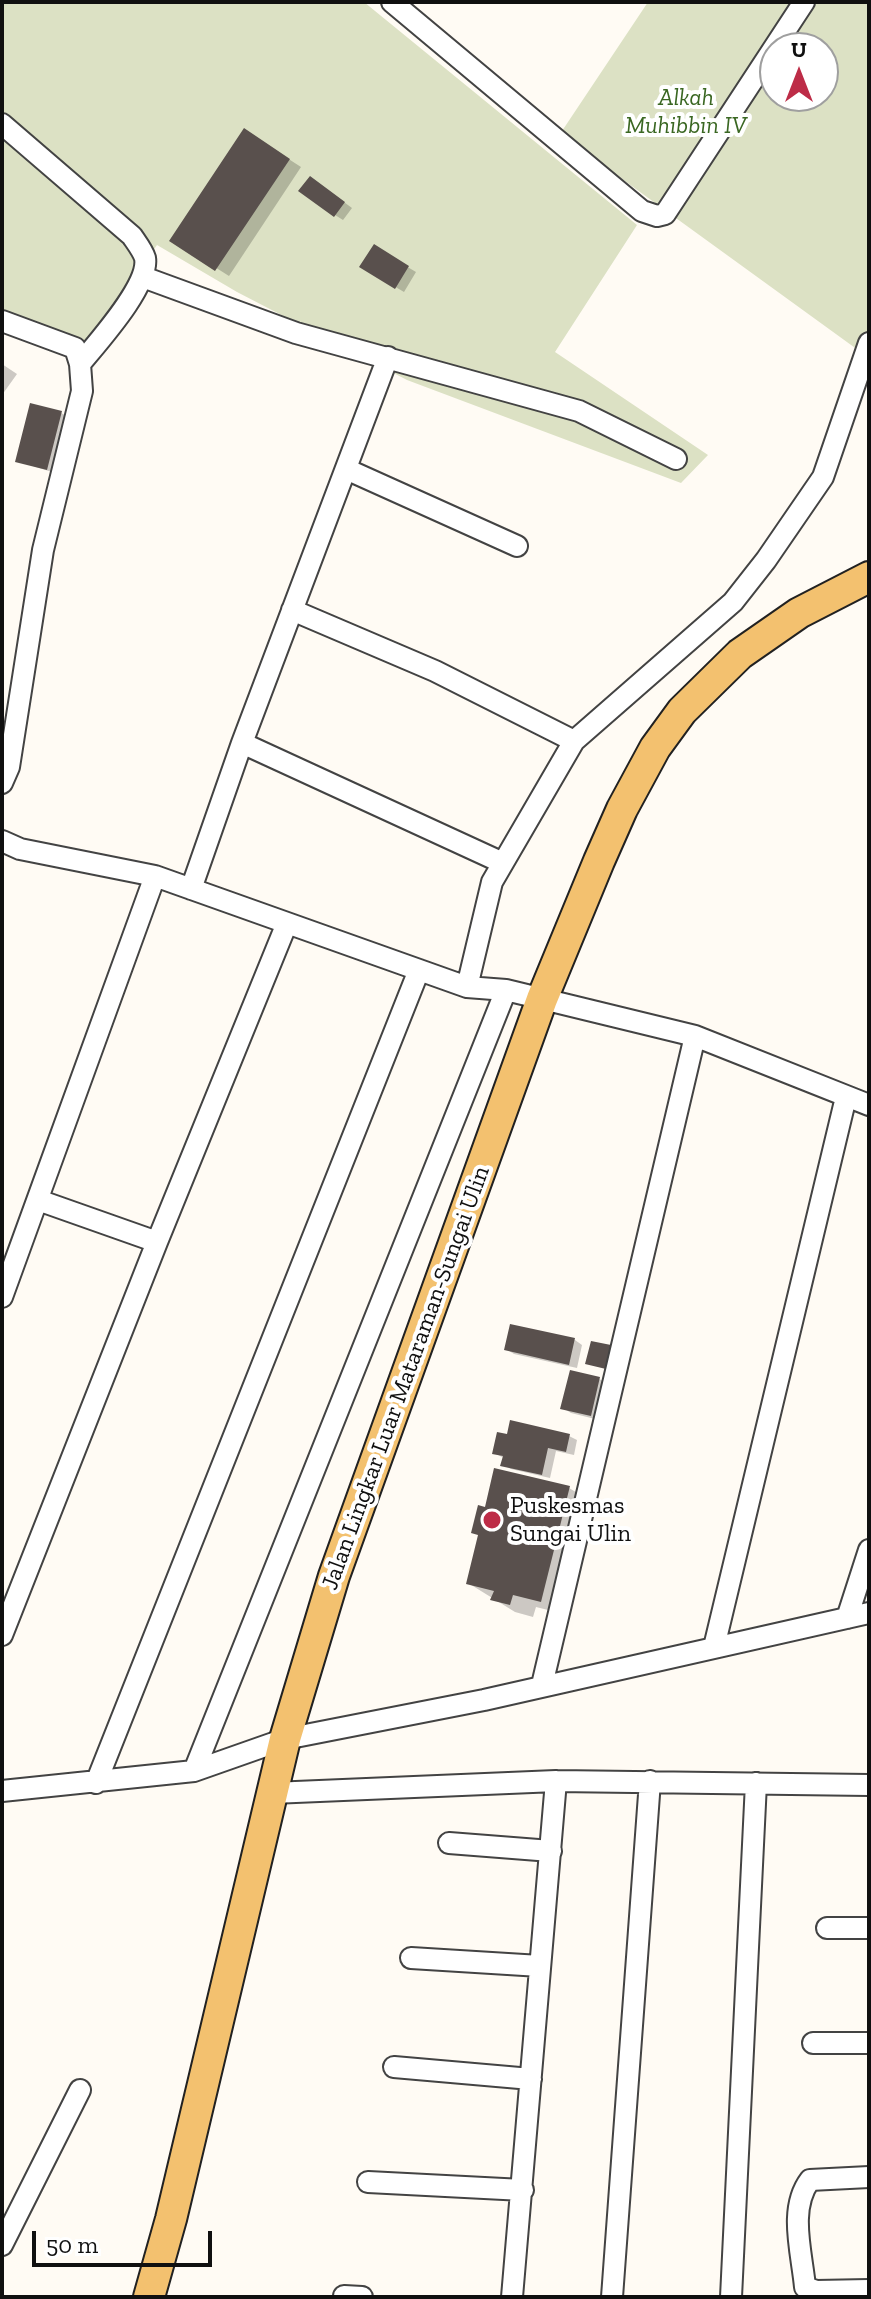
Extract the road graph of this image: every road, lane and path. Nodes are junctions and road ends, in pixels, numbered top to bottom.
1 (392, 2) edge
2 (804, 2) edge
3 (2, 124) edge
4 (143, 277) junction
5 (2, 321) edge
6 (869, 343) edge
7 (388, 357) junction
8 (80, 364) junction
9 (676, 459) dead end
10 (346, 469) junction
11 (517, 546) dead end
12 (869, 577) edge
13 (292, 610) junction
14 (574, 741) junction
15 (242, 743) junction
16 (2, 783) edge
17 (2, 841) edge
18 (503, 863) junction
19 (155, 876) junction
20 (191, 889) junction
21 (287, 923) junction
22 (419, 970) junction
23 (467, 987) junction
24 (506, 990) junction
25 (542, 999) junction
26 (695, 1036) junction
27 (846, 1097) junction
28 (869, 1105) edge
29 (38, 1200) junction
30 (157, 1242) junction
31 (2, 1297) edge
32 (869, 1550) edge
33 (869, 1613) edge
34 (847, 1618) junction
35 (2, 1635) edge
36 (714, 1647) junction
37 (542, 1685) junction
38 (285, 1739) junction
39 (194, 1771) junction
40 (556, 1781) junction
41 (650, 1781) junction
42 (96, 1783) junction
43 (756, 1783) junction
44 (869, 1785) edge
45 (2, 1791) edge
46 (272, 1793) junction
47 (449, 1843) dead end
48 (551, 1851) junction
49 (827, 1928) dead end
50 (869, 1928) edge
51 (411, 1958) dead end
52 (540, 1966) junction
53 (813, 2043) dead end
54 (869, 2043) edge
55 (394, 2067) dead end
56 (531, 2079) junction
57 (80, 2090) dead end
58 (869, 2177) edge
59 (368, 2182) dead end
60 (523, 2190) junction
61 (2, 2245) edge
62 (869, 2290) edge
63 (344, 2296) edge
64 (149, 2297) edge
65 (362, 2297) edge
66 (512, 2297) edge
67 (612, 2297) edge
68 (731, 2297) edge

1 - 2 street
3 - 4 street
4 - 7 street
4 - 8 street
5 - 8 street
6 - 14 street
7 - 9 street
7 - 10 street
8 - 16 street
10 - 11 street
10 - 13 street
12 - 25 main road, Jalan Lingkar Luar Mataraman-Sungai Ulin
13 - 14 street
13 - 15 street
14 - 18 street
15 - 18 street
15 - 20 street
17 - 19 street
18 - 23 street
19 - 20 street
19 - 29 street
20 - 21 street
21 - 22 street
21 - 30 street
22 - 23 street
22 - 42 street
23 - 24 street
24 - 25 street
24 - 39 street
25 - 26 street
25 - 38 main road, Jalan Lingkar Luar Mataraman-Sungai Ulin
26 - 27 street
26 - 37 street
27 - 28 street
27 - 36 street
29 - 30 street
29 - 31 street
30 - 35 street
32 - 34 street
33 - 34 street
34 - 36 street
36 - 37 street
37 - 38 street
38 - 39 street
38 - 46 main road, Jalan Lingkar Luar Mataraman-Sungai Ulin
39 - 42 street
40 - 41 street
40 - 46 street
40 - 48 street
41 - 43 street
41 - 67 street
42 - 45 street
43 - 44 street
43 - 68 street
46 - 64 main road, Jalan Lingkar Luar Mataraman-Sungai Ulin
47 - 48 street
48 - 52 street
49 - 50 street
51 - 52 street
52 - 56 street
53 - 54 street
55 - 56 street
56 - 60 street
57 - 61 street
58 - 62 street
59 - 60 street
60 - 66 street
63 - 65 street

